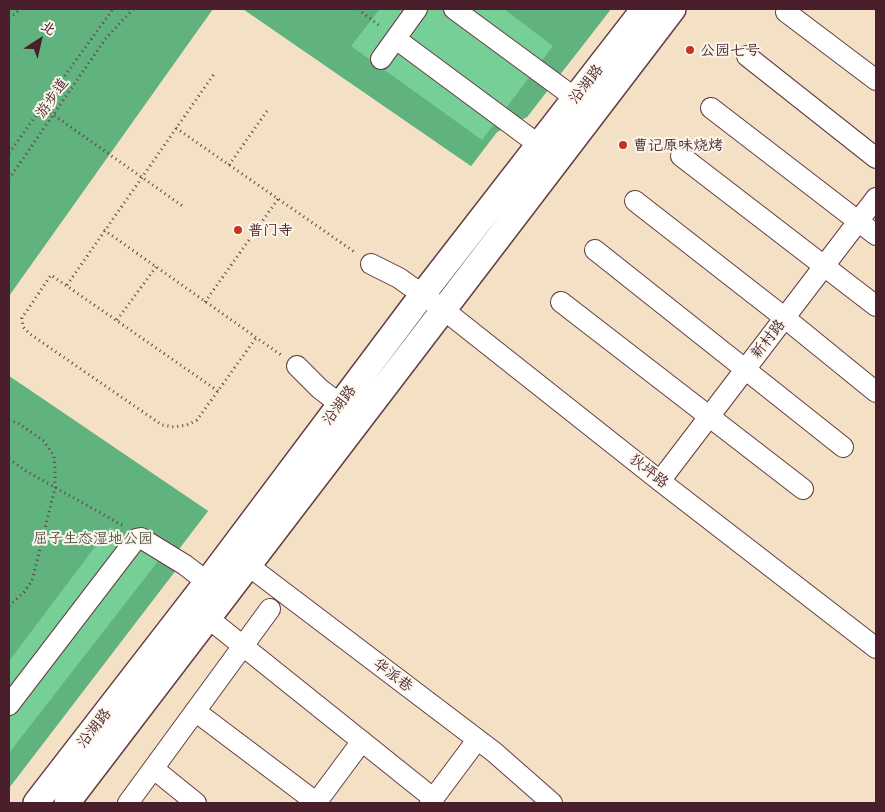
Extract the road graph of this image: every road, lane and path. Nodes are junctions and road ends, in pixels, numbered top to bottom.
1 (21, 9) edge
2 (113, 9) edge
3 (134, 9) edge
4 (358, 9) edge
5 (417, 9) edge
6 (454, 9) edge
7 (644, 9) edge
8 (672, 9) edge
9 (786, 12) dead end
10 (9, 18) edge
11 (396, 39) junction
12 (746, 56) dead end
13 (382, 59) dead end
14 (214, 74) dead end
15 (876, 80) edge
16 (575, 98) junction
17 (40, 105) junction
18 (711, 108) dead end
19 (267, 111) dead end
20 (54, 115) junction
21 (176, 128) junction
22 (539, 145) junction
23 (9, 153) edge
24 (681, 156) dead end
25 (876, 158) edge
26 (229, 165) junction
27 (141, 178) junction
28 (9, 179) edge
29 (876, 198) edge
30 (278, 200) junction
31 (635, 201) dead end
32 (184, 208) dead end
33 (858, 221) junction
34 (104, 230) junction
35 (876, 236) edge
36 (595, 250) dead end
37 (371, 264) joint
38 (824, 266) junction
39 (156, 267) junction
40 (67, 285) junction
41 (423, 294) junction
42 (205, 302) junction
43 (561, 302) dead end
44 (876, 306) edge
45 (444, 310) junction
46 (785, 318) junction
47 (118, 320) junction
48 (256, 338) junction
49 (297, 366) joint
50 (746, 368) junction
51 (218, 391) junction
52 (876, 392) edge
53 (340, 404) junction
54 (710, 415) junction
55 (9, 420) edge
56 (843, 446) dead end
57 (9, 459) edge
58 (660, 480) junction
59 (55, 488) junction
60 (803, 489) dead end
61 (141, 538) junction
62 (239, 559) junction
63 (207, 582) junction
64 (9, 606) edge
65 (270, 609) dead end
66 (208, 618) junction
67 (242, 645) junction
68 (876, 648) edge
69 (9, 705) edge
70 (195, 711) junction
71 (477, 740) junction
72 (362, 741) junction
73 (154, 768) junction
74 (432, 801) edge
75 (36, 803) edge
76 (67, 803) edge
77 (128, 803) edge
78 (196, 803) edge
79 (317, 803) edge
80 (552, 803) edge

1 - 10 path
2 - 17 path
3 - 20 path, 游步道
4 - 11 path
5 - 11 street
6 - 16 street
7 - 16 main road, 沿湖路
8 - 45 main road, 沿湖路
9 - 15 street
11 - 13 street
11 - 22 street
12 - 25 street
14 - 21 path
16 - 22 main road, 沿湖路
17 - 20 path
17 - 23 path
18 - 33 street
19 - 26 path
20 - 27 path
20 - 28 path, 游步道
21 - 26 path
21 - 27 path
22 - 41 main road, 沿湖路
24 - 38 street
26 - 30 path
27 - 32 path
27 - 34 path
29 - 33 street, 新村路
30 - 37 path
30 - 42 path
31 - 46 street
33 - 35 street
33 - 38 street, 新村路
34 - 39 path
34 - 40 path
36 - 50 street
37 - 41 street, 狄坪路
38 - 44 street
38 - 46 street, 新村路
39 - 42 path
39 - 47 path
40 - 47 path
40 - 51 path
41 - 45 street, 狄坪路
41 - 53 main road, 沿湖路
42 - 48 path
43 - 54 street
45 - 58 street, 狄坪路
45 - 62 main road, 沿湖路
46 - 50 street, 新村路
46 - 52 street
47 - 51 path
48 - 49 path
48 - 51 path
49 - 53 street
50 - 54 street, 新村路
50 - 56 street
53 - 62 main road, 沿湖路
54 - 58 street, 新村路
54 - 60 street
55 - 59 path
57 - 59 path
58 - 68 street, 狄坪路
59 - 61 path
59 - 64 path
61 - 63 street
61 - 69 street
62 - 63 main road, 沿湖路
62 - 66 main road, 沿湖路
62 - 71 street, 华派巷
63 - 75 main road, 沿湖路
65 - 67 street
66 - 67 street
66 - 76 main road, 沿湖路
67 - 70 street
67 - 72 street
70 - 73 street
70 - 79 street
71 - 74 street
71 - 80 street, 华派巷
72 - 74 street
72 - 79 street
73 - 77 street
73 - 78 street

